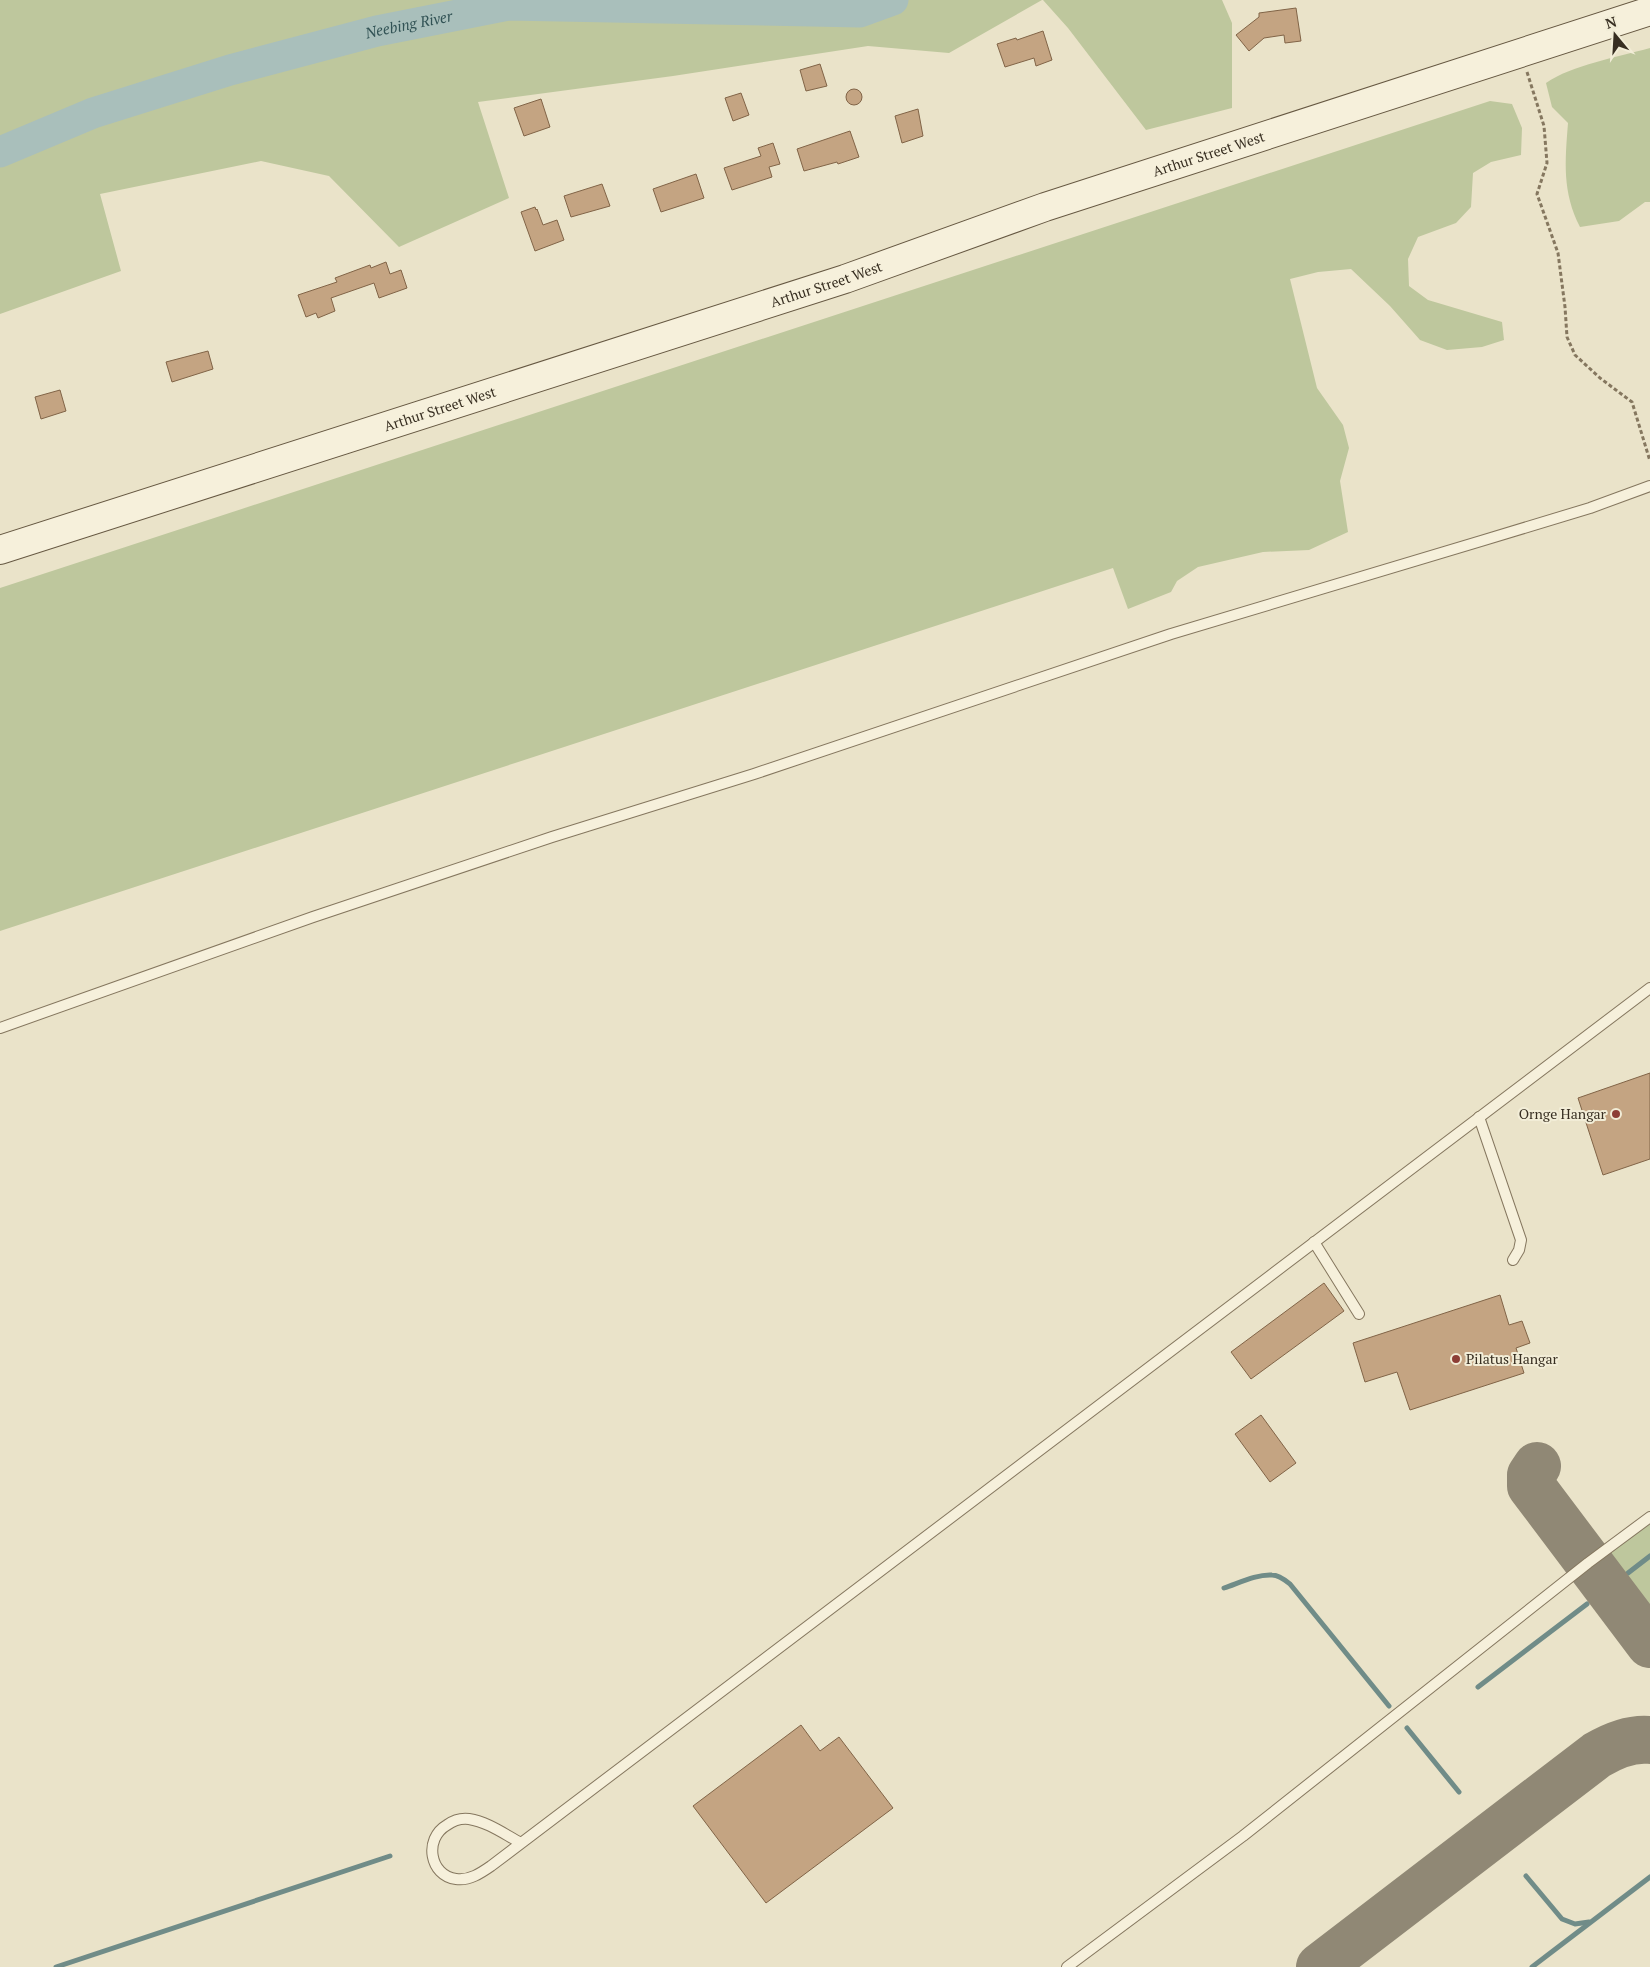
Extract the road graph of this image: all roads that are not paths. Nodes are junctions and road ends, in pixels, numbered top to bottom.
1 (1650, 11) edge
2 (1650, 486) edge
3 (0, 550) edge
4 (1650, 988) edge
5 (0, 1028) edge
6 (1479, 1117) junction
7 (1314, 1242) junction
8 (1513, 1260) dead end
9 (1358, 1314) dead end
10 (1650, 1517) edge
11 (521, 1843) junction
12 (1067, 1967) edge

1 - 3 main road, Arthur Street West
2 - 5 lane
4 - 6 lane
6 - 7 lane
6 - 8 lane
7 - 9 lane
7 - 11 lane
10 - 12 lane
11 - 11 lane

